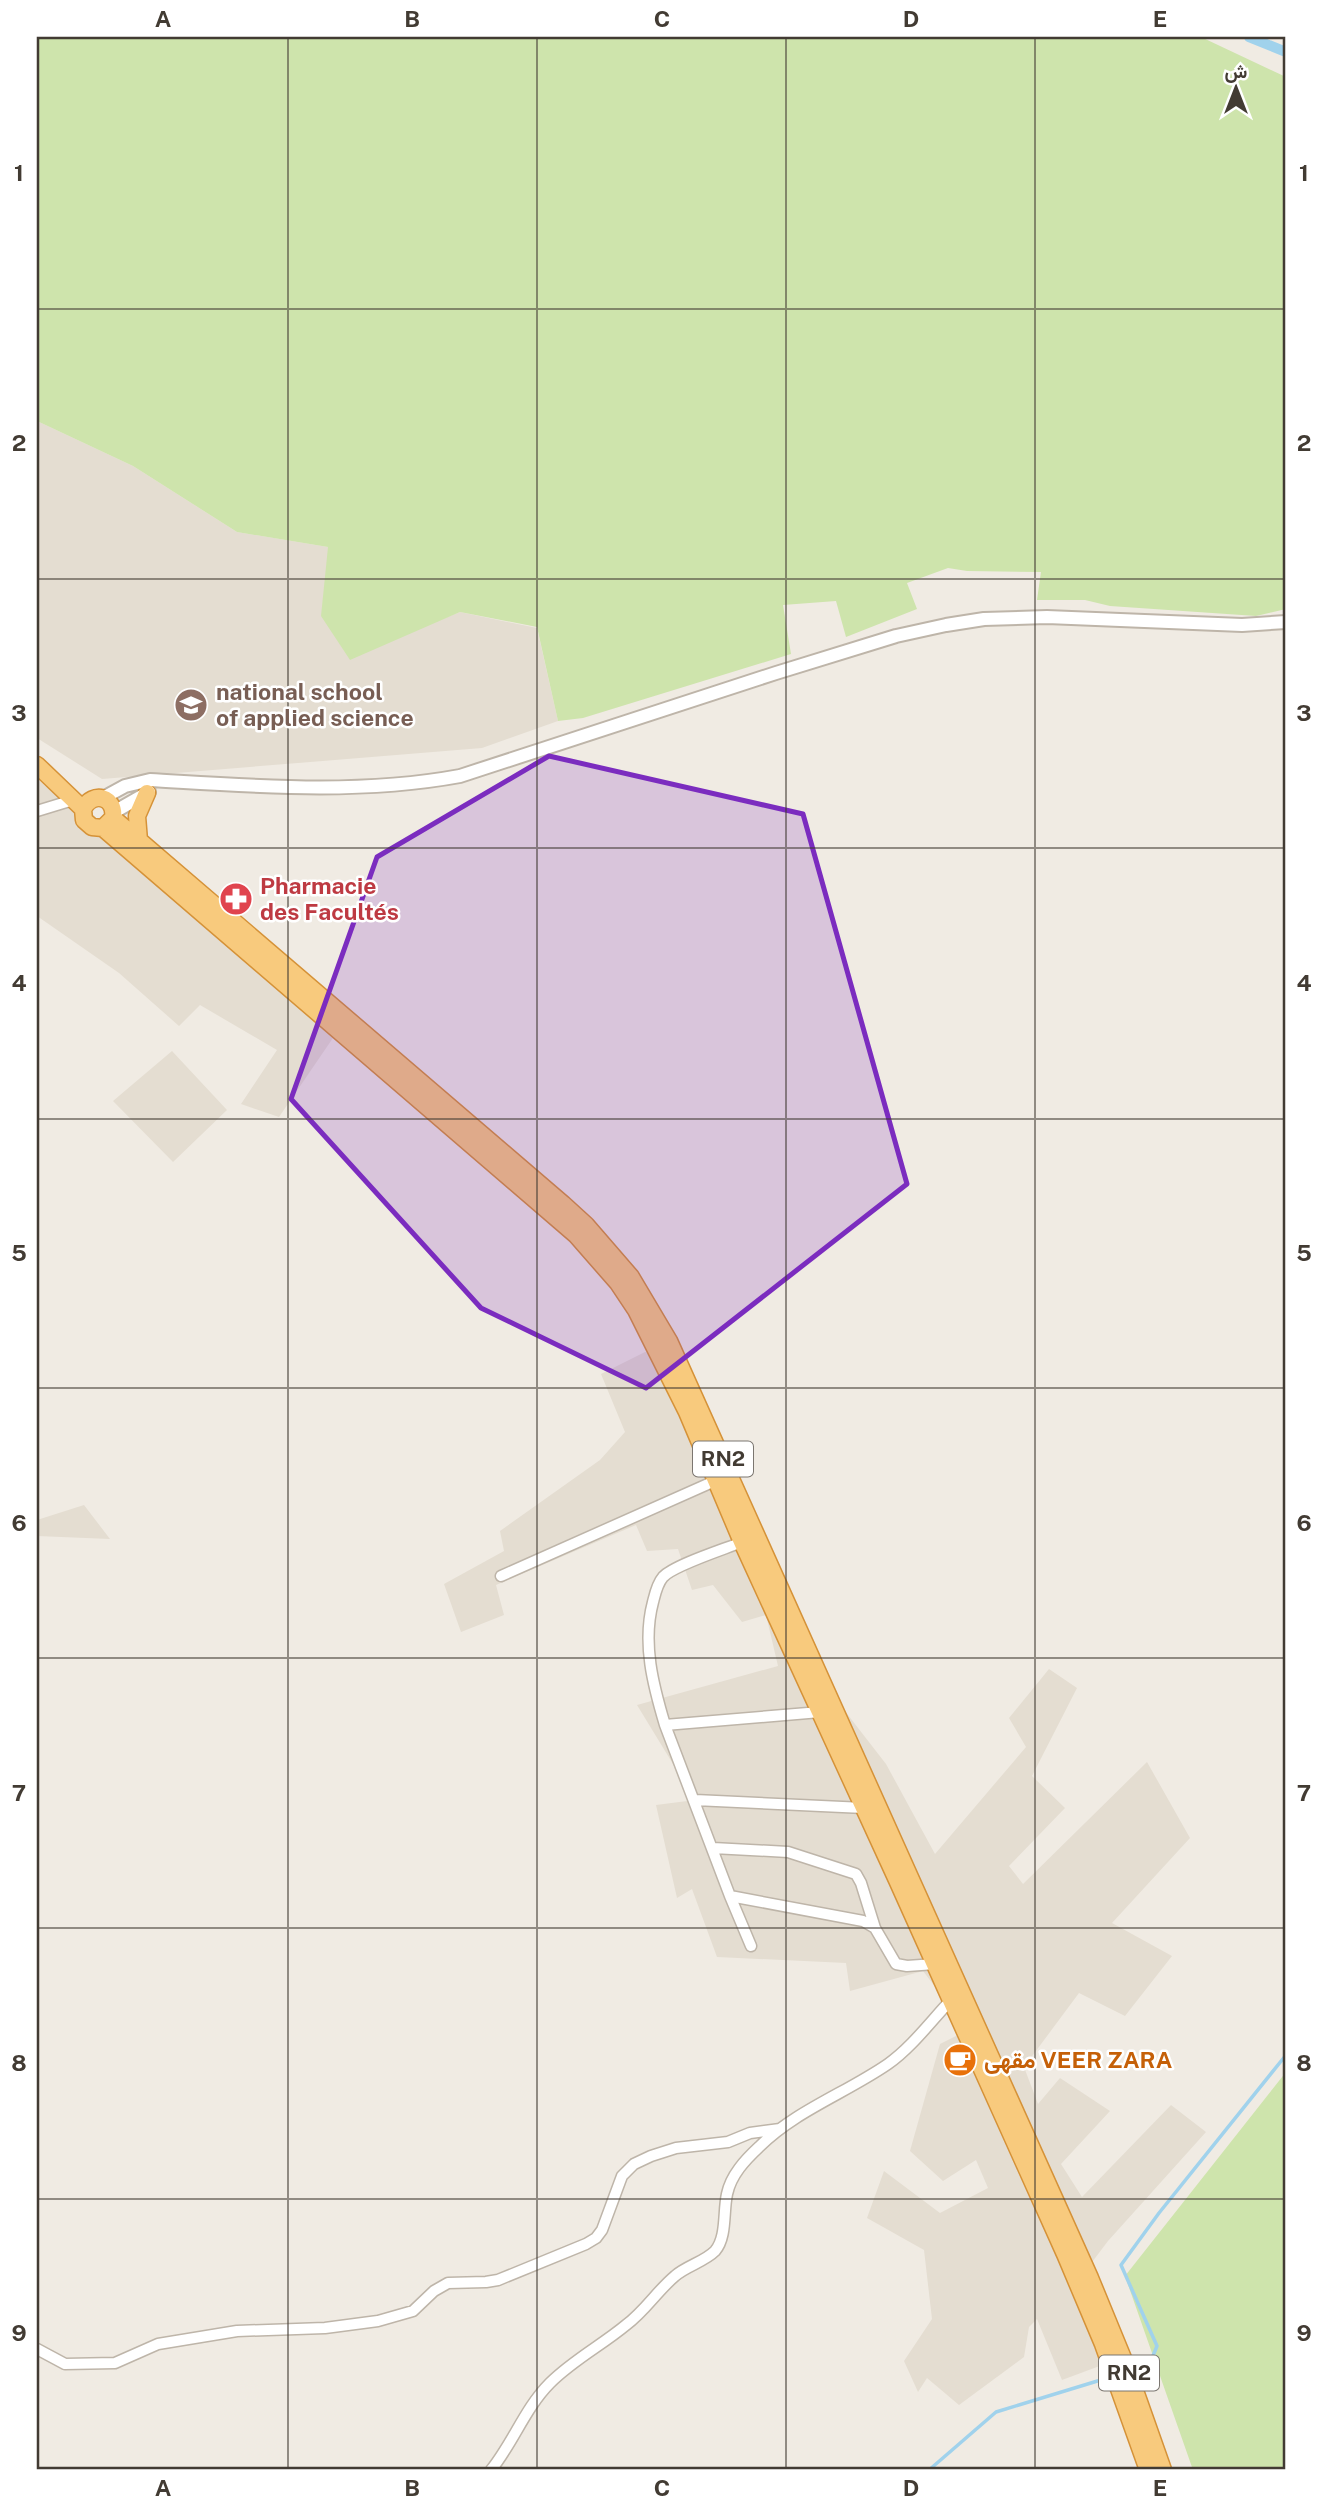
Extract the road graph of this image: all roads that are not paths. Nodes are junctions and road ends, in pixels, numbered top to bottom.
1 (1286, 622) edge
2 (37, 765) edge
3 (167, 781) junction
4 (147, 793) junction
5 (88, 801) junction
6 (37, 811) edge
7 (110, 819) junction
8 (139, 841) junction
9 (718, 1480) junction
10 (742, 1542) junction
11 (501, 1576) dead end
12 (820, 1712) junction
13 (665, 1725) junction
14 (695, 1800) junction
15 (864, 1808) junction
16 (713, 1848) junction
17 (730, 1896) junction
18 (875, 1928) junction
19 (751, 1946) dead end
20 (934, 1964) junction
21 (951, 2000) junction
22 (780, 2129) junction
23 (37, 2348) edge
24 (491, 2470) edge
25 (1148, 2470) edge
26 (1163, 2470) edge

1 - 3 street
2 - 5 highway, RN2
3 - 4 street
3 - 5 street
4 - 7 street
4 - 8 highway
5 - 6 street
5 - 7 highway, RN2
5 - 7 highway, RN2
7 - 8 highway, RN2
7 - 9 highway, RN2
8 - 26 highway, RN2
9 - 10 highway, RN2
9 - 11 street
10 - 12 highway, RN2
10 - 13 street
12 - 13 street
12 - 15 highway, RN2
13 - 14 street
14 - 15 street
14 - 16 street
15 - 20 highway, RN2
16 - 17 street
16 - 18 street
17 - 18 street
17 - 19 street
18 - 20 street
20 - 21 highway, RN2
21 - 22 street
21 - 25 highway, RN2
22 - 23 street
22 - 24 street

